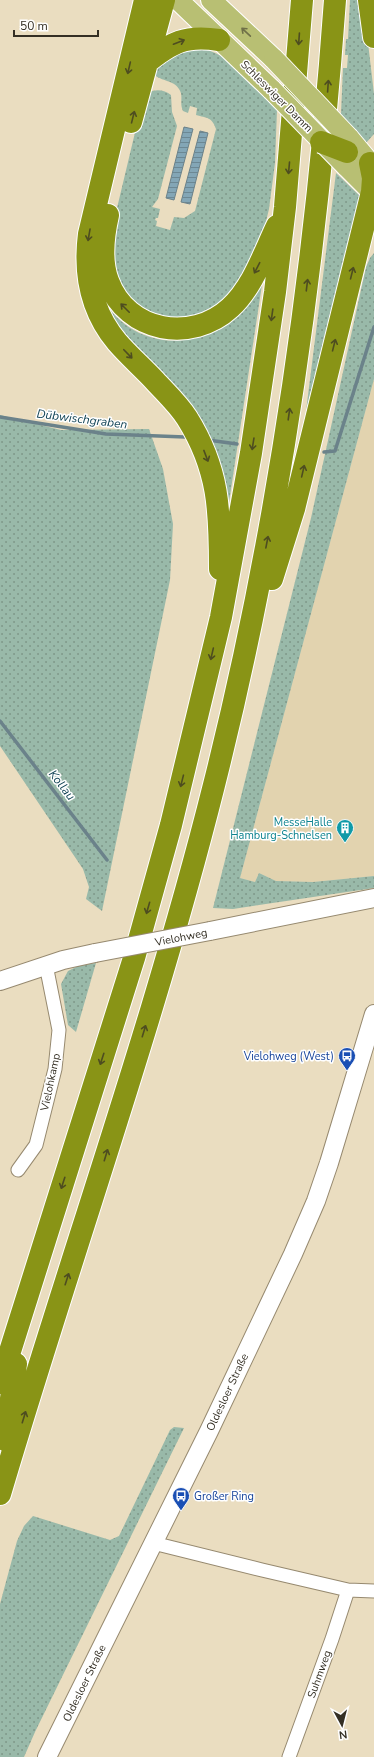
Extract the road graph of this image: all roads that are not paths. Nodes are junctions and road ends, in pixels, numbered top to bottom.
1 (131, 0) edge
2 (145, 0) edge
3 (164, 0) edge
4 (178, 0) edge
5 (211, 0) edge
6 (302, 0) edge
7 (335, 0) edge
8 (369, 0) edge
9 (138, 30) junction
10 (374, 37) edge
11 (219, 40) junction
12 (146, 63) junction
13 (322, 142) joint
14 (360, 155) edge
15 (373, 193) edge
16 (285, 207) junction
17 (374, 238) edge
18 (357, 252) junction
19 (221, 616) junction
20 (249, 635) junction
21 (371, 900) edge
22 (46, 965) junction
23 (0, 981) edge
24 (374, 1014) edge
25 (18, 1170) dead end
26 (26, 1298) junction
27 (59, 1304) junction
28 (0, 1383) edge
29 (10, 1408) junction
30 (0, 1429) edge
31 (0, 1471) edge
32 (0, 1494) edge
33 (153, 1542) junction
34 (348, 1590) junction
35 (374, 1591) edge
36 (47, 1757) edge
37 (289, 1757) edge

1 - 9 highway
2 - 9 highway
3 - 12 highway
4 - 11 main road, Schleswiger Damm
14 -> 5 main road, Schleswiger Damm, bridge
6 -> 16 highway
20 -> 7 highway
8 - 10 highway
9 -> 19 highway
12 -> 11 highway
11 - 13 main road, Schleswiger Damm, bridge
16 -> 12 highway
13 - 14 highway, bridge
14 - 15 highway
15 - 18 highway
16 -> 19 highway
17 - 18 highway
20 -> 18 highway
19 -> 26 highway
27 -> 20 highway
21 - 22 main road, Vielohweg, bridge
22 - 23 main road, Vielohweg
22 - 25 street, Vielohkamp
24 - 33 main road, Oldesloer Straße
26 - 28 highway
26 - 29 highway
27 - 29 highway
32 -> 27 highway
29 - 30 highway
29 - 31 highway
33 - 34 street
33 - 36 main road, Oldesloer Straße
34 - 35 street
34 - 37 street, Suhmweg

